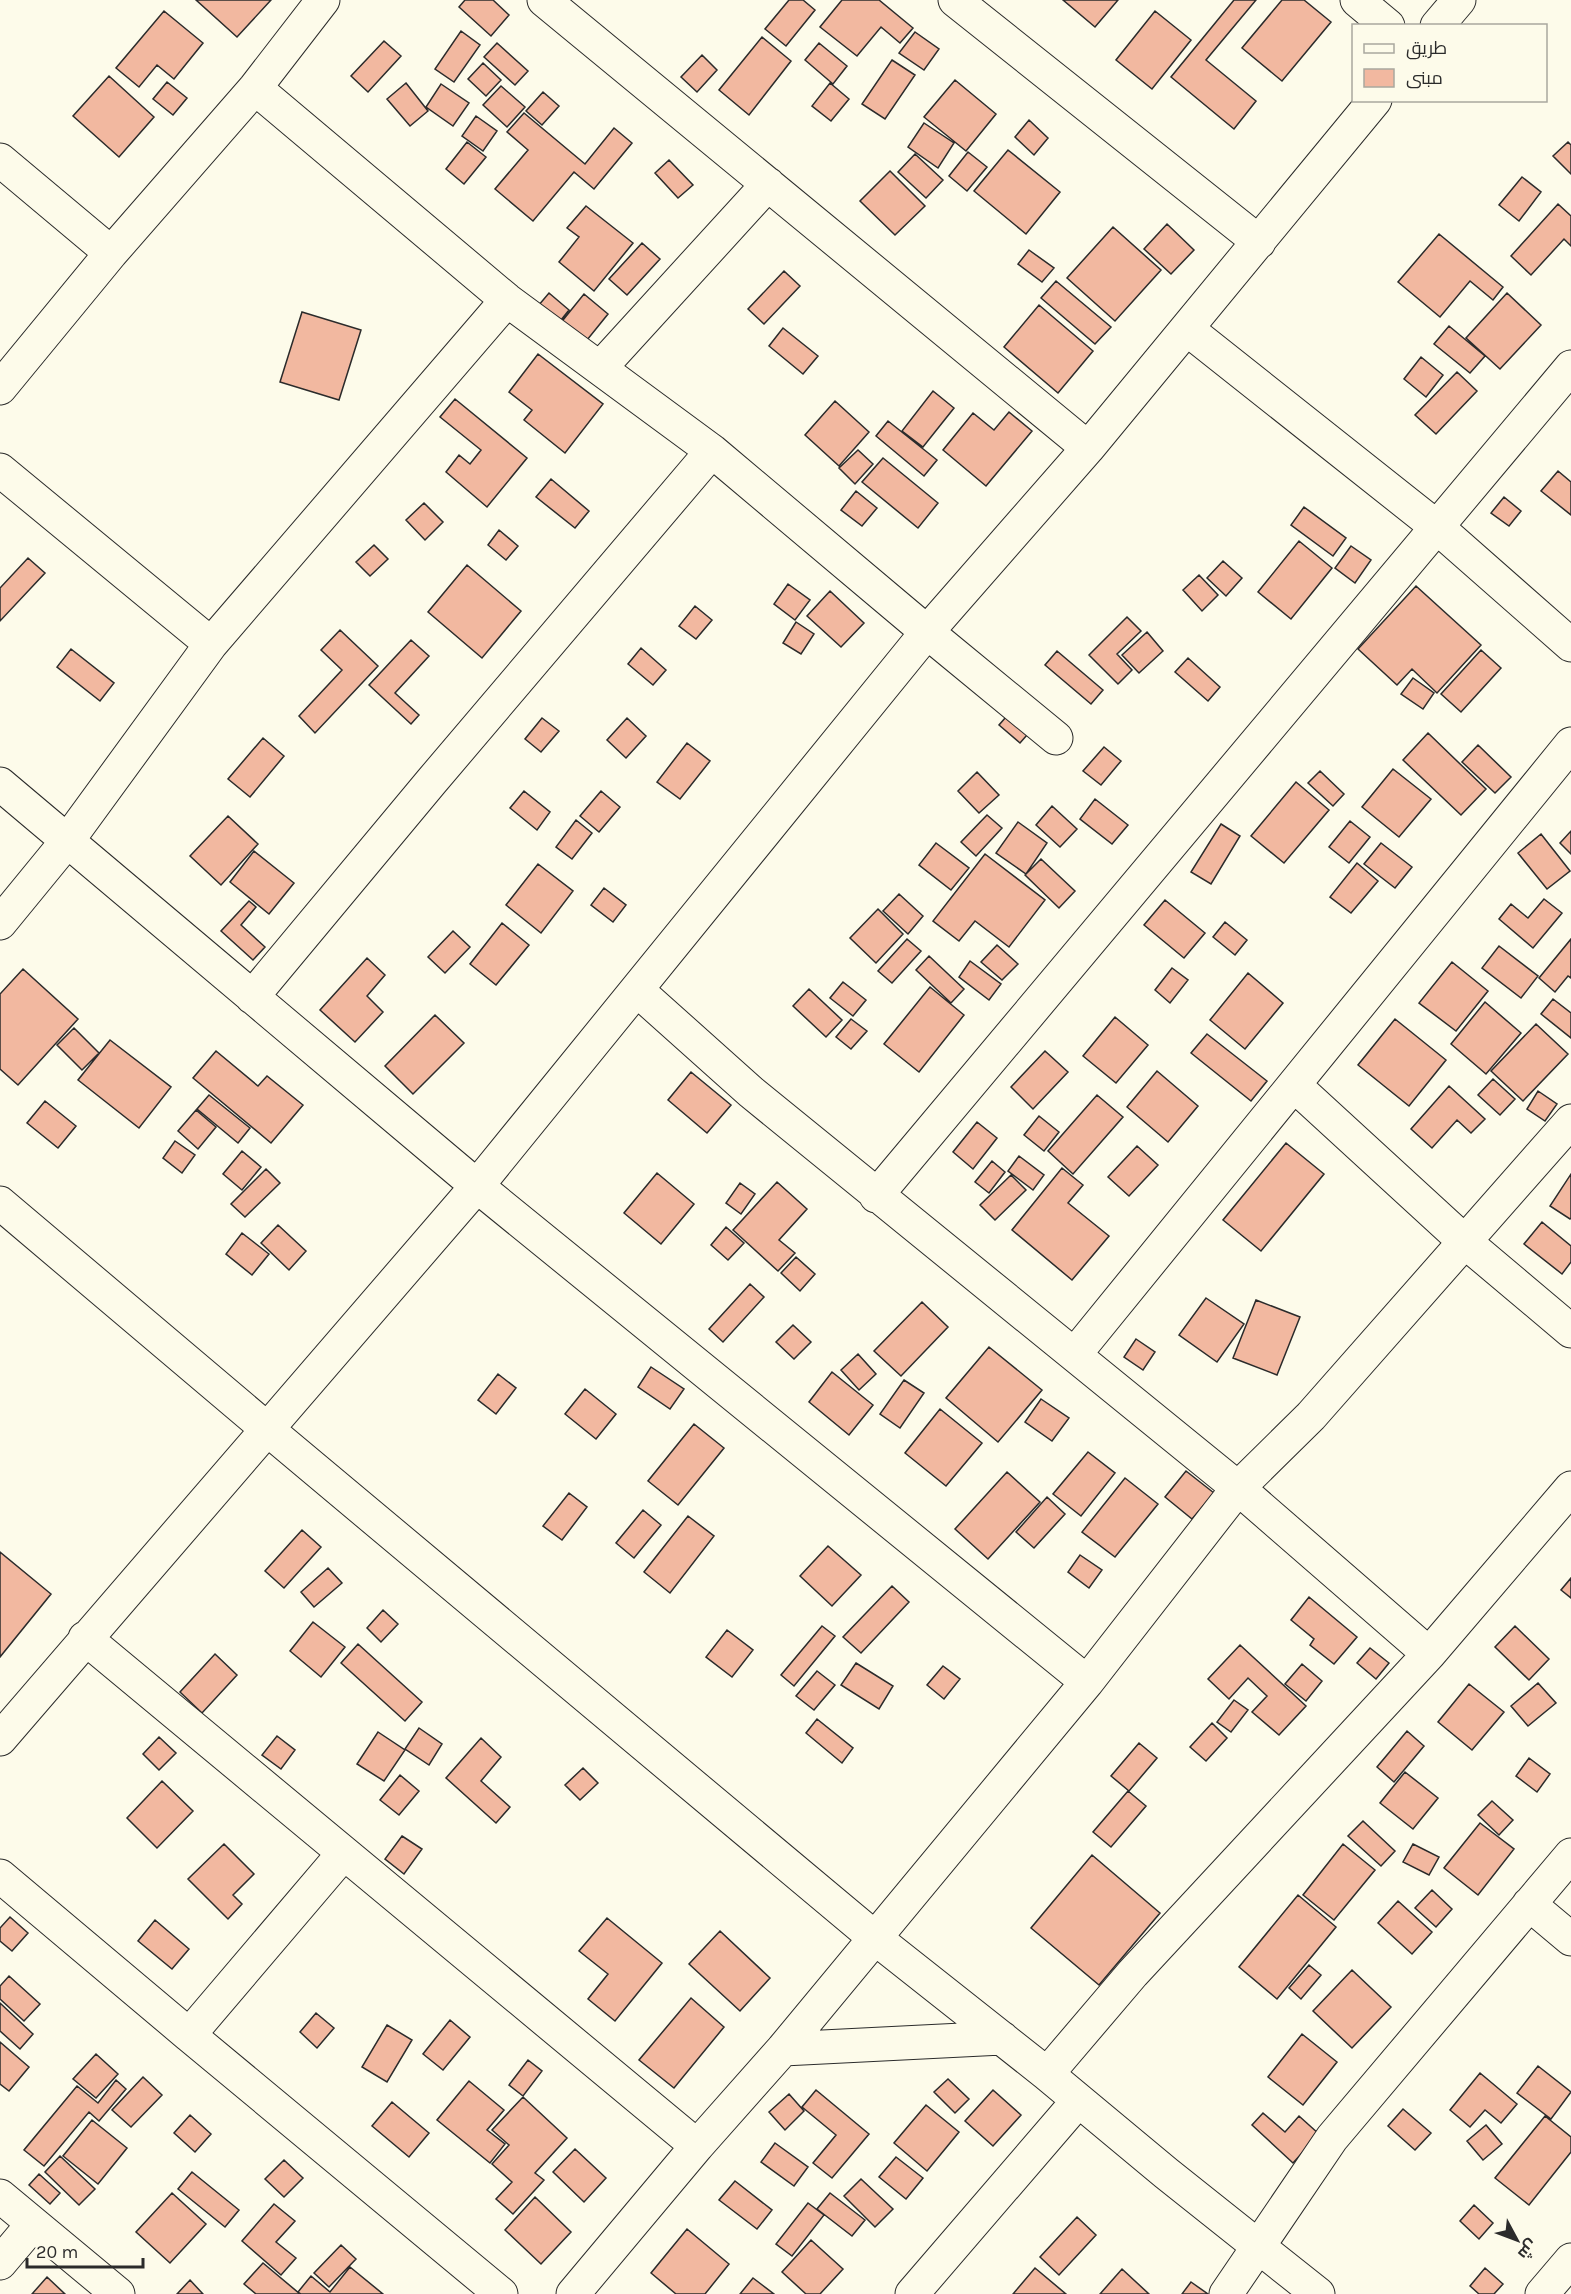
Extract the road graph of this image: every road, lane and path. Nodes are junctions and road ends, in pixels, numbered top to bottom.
1 (323, 0) edge
2 (544, 0) edge
3 (954, 0) edge
4 (1357, 0) edge
5 (1459, 0) edge
6 (1386, 24) edge
7 (1439, 24) edge
8 (255, 88) junction
9 (1373, 102) edge
10 (0, 160) edge
11 (768, 184) junction
12 (1259, 242) junction
13 (111, 253) junction
14 (507, 300) junction
15 (1187, 329) junction
16 (601, 367) junction
17 (1571, 367) edge
18 (0, 388) edge
19 (1088, 448) junction
20 (712, 451) junction
21 (0, 470) edge
22 (1438, 528) junction
23 (927, 633) junction
24 (211, 644) junction
25 (1571, 645) edge
26 (1056, 738) dead end
27 (1571, 744) edge
28 (0, 784) edge
29 (68, 840) junction
30 (0, 923) edge
31 (637, 990) junction
32 (252, 997) junction
33 (1294, 1085) junction
34 (1571, 1120) edge
35 (477, 1186) junction
36 (876, 1196) junction
37 (0, 1203) edge
38 (1464, 1240) junction
39 (1571, 1331) edge
40 (1075, 1354) junction
41 (267, 1429) junction
42 (1238, 1488) junction
43 (1571, 1488) edge
44 (85, 1638) junction
45 (1429, 1654) junction
46 (1087, 1682) junction
47 (0, 1738) edge
48 (343, 1854) junction
49 (1571, 1855) edge
50 (0, 1876) edge
51 (1529, 1904) junction
52 (875, 1938) junction
53 (1571, 1940) edge
54 (189, 2035) junction
55 (1002, 2038) junction
56 (783, 2049) junction
57 (1047, 2074) junction
58 (1078, 2101) junction
59 (697, 2146) junction
60 (0, 2196) edge
61 (33, 2224) junction
62 (1258, 2247) junction
63 (1571, 2260) edge
64 (0, 2263) edge
65 (118, 2294) edge
66 (501, 2294) edge
67 (573, 2294) edge
68 (912, 2294) edge
69 (1226, 2294) edge
70 (1318, 2294) edge
71 (1542, 2294) edge

1 - 8 street
2 - 11 street
3 - 12 street
4 - 6 street
5 - 7 street
8 - 13 street
8 - 14 street
9 - 12 street
10 - 13 street
11 - 16 street
11 - 19 street
12 - 15 street
13 - 18 street
14 - 16 street
14 - 24 street
15 - 19 street
15 - 22 street
16 - 20 street
17 - 22 street
19 - 23 street
20 - 23 street
20 - 32 street
21 - 24 street
22 - 25 street
22 - 36 street
23 - 26 street
23 - 31 street
24 - 29 street
27 - 33 street
28 - 29 street
29 - 30 street
29 - 32 street
31 - 35 street
31 - 36 street
32 - 35 street
33 - 38 street
33 - 40 street
34 - 38 street
35 - 41 street
35 - 46 street
36 - 40 street
37 - 41 street
38 - 39 street
38 - 42 street
40 - 42 street
41 - 44 street
41 - 52 street
42 - 45 street
42 - 46 street
43 - 45 street
44 - 47 street
44 - 48 street
45 - 57 street
46 - 52 street
48 - 54 street
48 - 59 street
49 - 51 street
50 - 54 street
51 - 53 street
51 - 62 street
52 - 55 street
52 - 56 street
54 - 66 street
55 - 56 street
55 - 57 street
56 - 59 street
57 - 58 street
58 - 62 street
58 - 68 street
59 - 67 street
60 - 61 street
61 - 64 street
61 - 65 street
62 - 69 street
62 - 70 street
63 - 71 street

